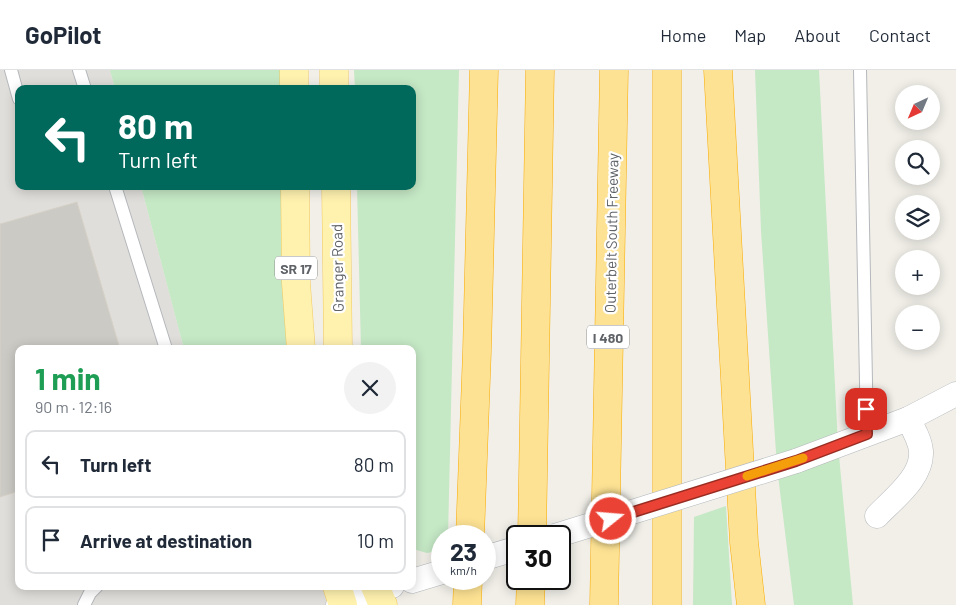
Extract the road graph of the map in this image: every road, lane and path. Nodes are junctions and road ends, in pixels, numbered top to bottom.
1 (11, 70) edge
2 (79, 70) edge
3 (294, 70) edge
4 (334, 70) edge
5 (484, 70) edge
6 (540, 70) edge
7 (614, 70) edge
8 (667, 70) edge
9 (718, 70) edge
10 (860, 70) edge
11 (15, 85) edge
12 (84, 85) edge
13 (294, 85) edge
14 (334, 85) edge
15 (116, 190) edge
16 (295, 190) edge
17 (336, 190) edge
18 (165, 345) edge
19 (301, 345) edge
20 (338, 345) edge
21 (956, 394) edge
22 (908, 418) junction
23 (867, 434) junction
24 (877, 516) dead end
25 (470, 525) edge
26 (532, 525) edge
27 (571, 531) edge
28 (93, 590) edge
29 (468, 590) edge
30 (531, 590) edge
31 (382, 592) edge
32 (340, 600) edge
33 (84, 605) edge
34 (467, 605) edge
35 (530, 605) edge
36 (604, 605) edge
37 (667, 605) edge
38 (751, 605) edge

1 - 11 lane
2 - 12 lane
3 - 13 main road
4 - 14 main road
5 - 25 highway
6 - 26 highway
7 - 36 highway, Outerbelt South Freeway / I 480
8 - 37 highway
9 - 38 highway
10 - 23 lane
15 - 18 lane
16 - 19 main road, SR 17
17 - 20 main road, Granger Road / SR 17
21 - 22 street
22 - 23 street
22 - 24 street
23 - 27 street, bridge
28 - 33 lane
29 - 34 highway
30 - 35 highway
31 - 32 street

